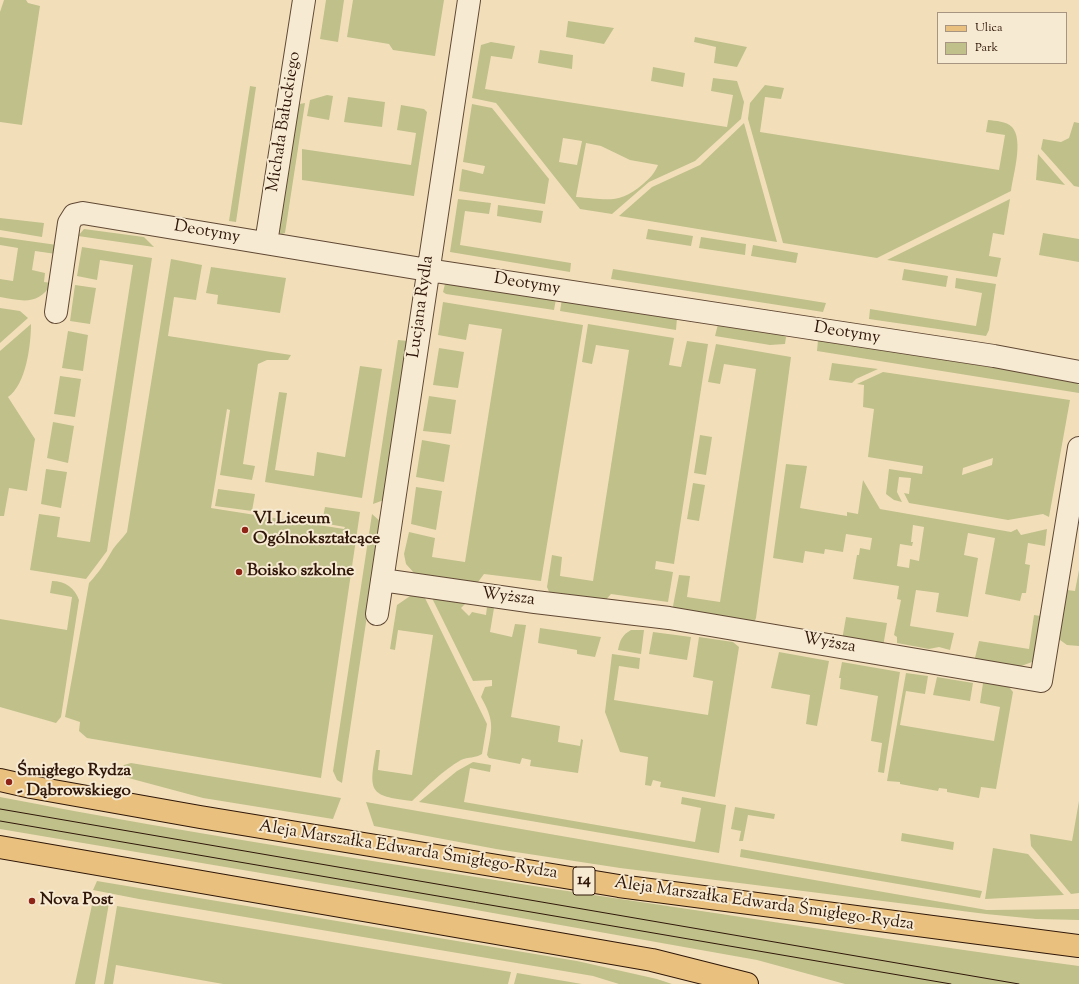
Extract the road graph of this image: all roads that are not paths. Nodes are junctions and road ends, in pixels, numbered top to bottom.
1 (304, 0) edge
2 (469, 0) edge
3 (266, 243) junction
4 (428, 270) junction
5 (56, 312) dead end
6 (1079, 372) edge
7 (1079, 448) edge
8 (382, 580) junction
9 (377, 614) dead end
10 (0, 780) edge
11 (0, 847) edge
12 (1079, 946) edge
13 (747, 984) edge

1 - 3 street, Michała Bałuckiego
2 - 4 street, Lucjana Rydla
3 - 4 street, Deotymy
3 - 5 street, Deotymy
4 - 6 street, Deotymy
4 - 8 street, Lucjana Rydla
7 - 8 street, Wyższa
8 - 9 street, Lucjana Rydla
10 - 12 main road, Aleja Marszałka Edwarda Śmigłego-Rydza / 14
11 - 13 main road

